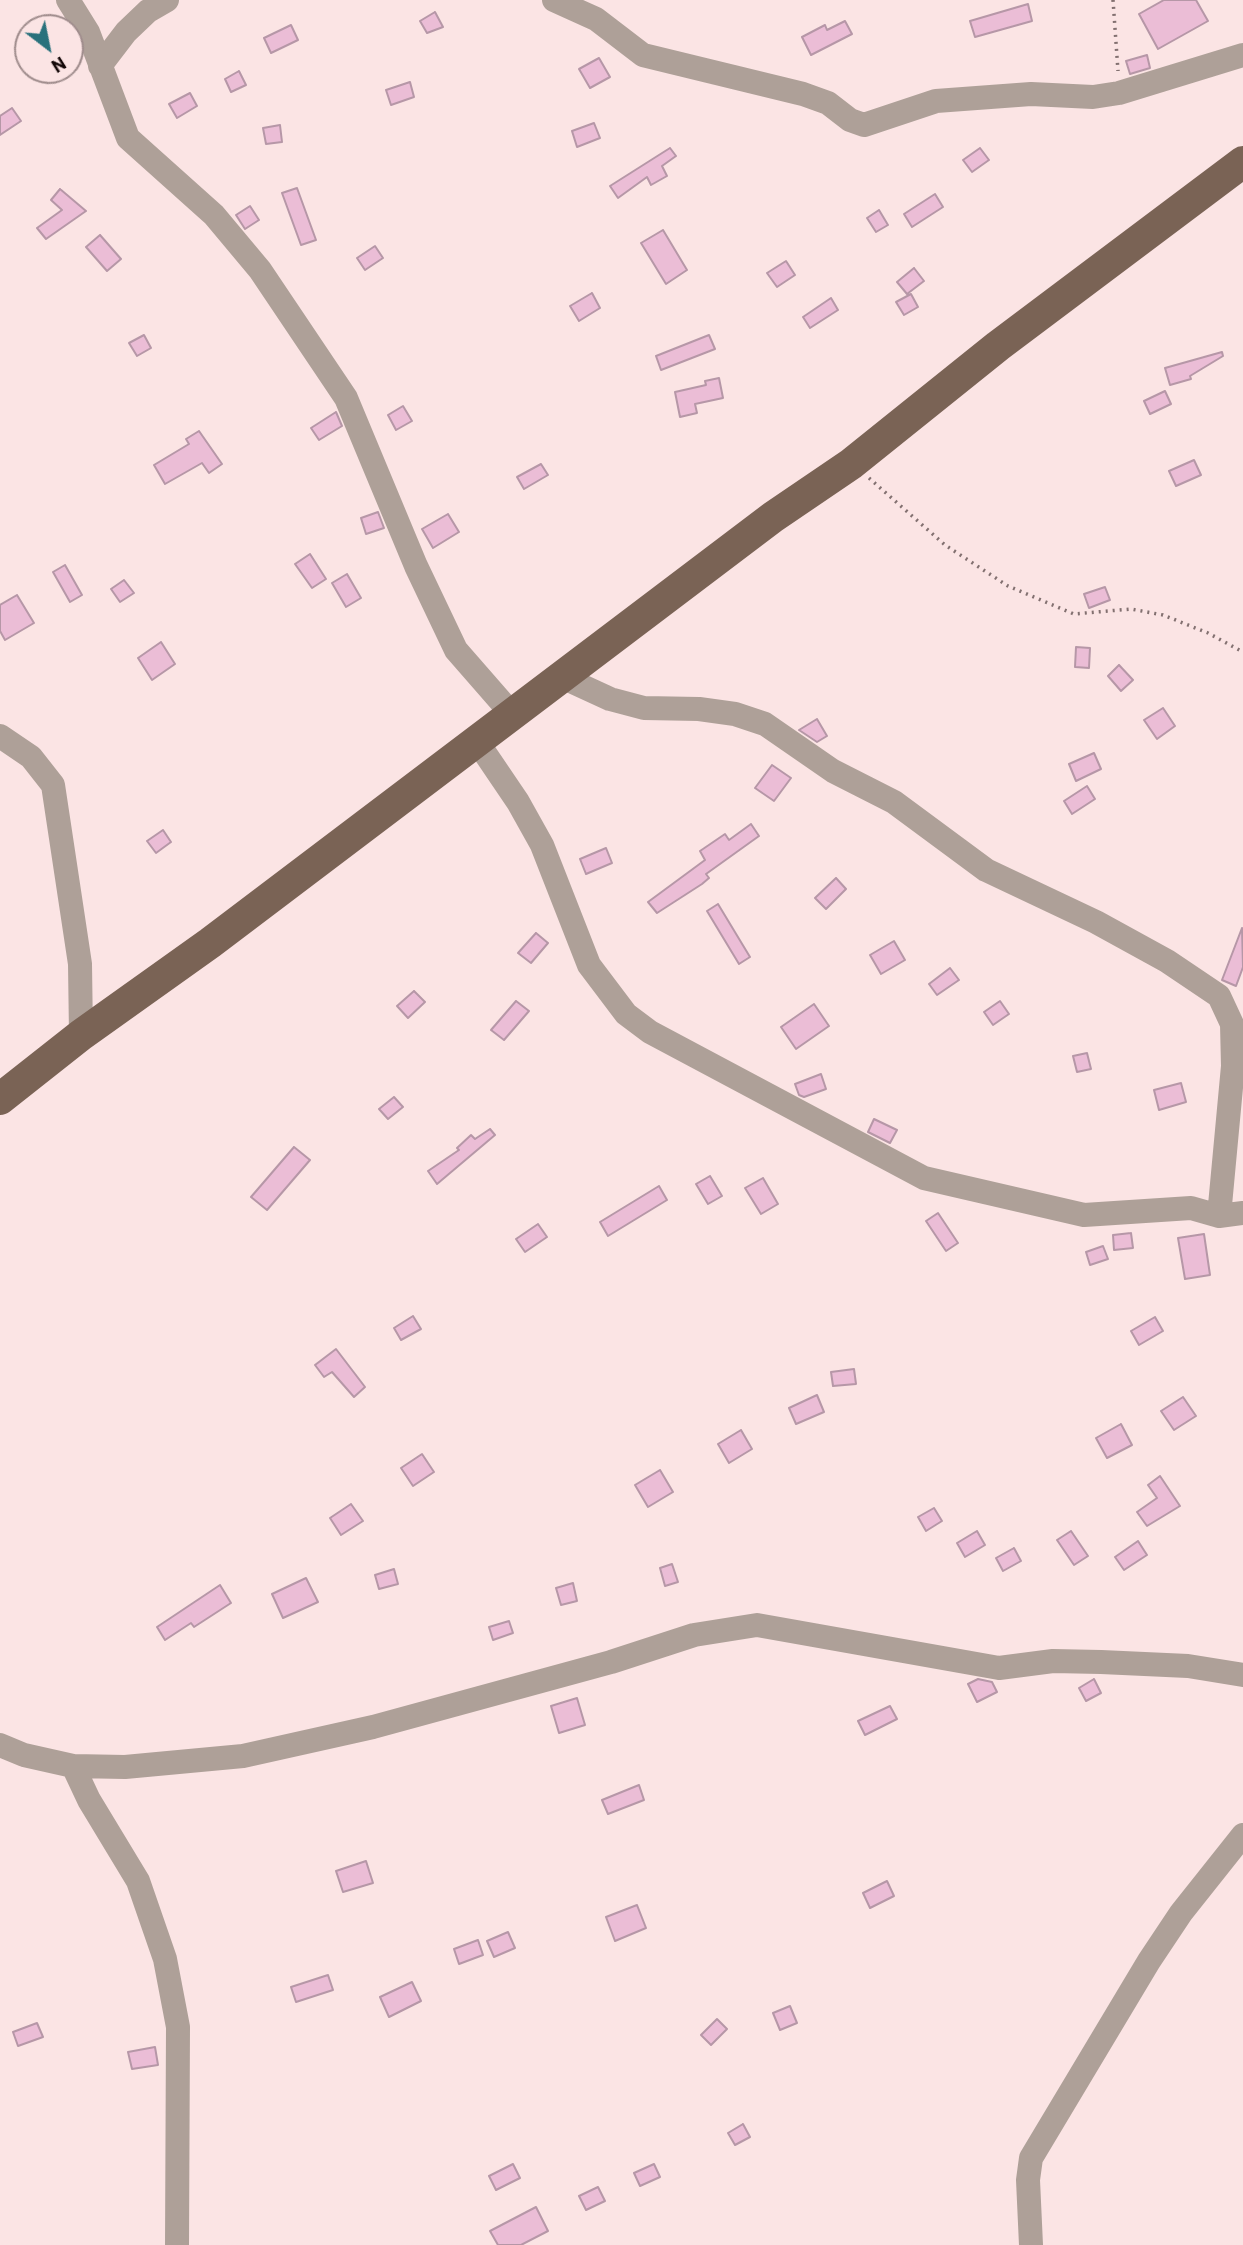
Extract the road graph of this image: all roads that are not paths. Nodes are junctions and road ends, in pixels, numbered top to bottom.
1 (68, 0) edge
2 (167, 0) edge
3 (554, 0) edge
4 (1243, 55) edge
5 (100, 66) junction
6 (1243, 162) edge
7 (560, 676) junction
8 (511, 713) junction
9 (0, 736) edge
10 (475, 740) junction
11 (81, 1035) junction
12 (0, 1099) edge
13 (1231, 1215) edge
14 (1243, 1675) edge
15 (0, 1745) edge
16 (73, 1766) junction
17 (1243, 1835) edge
18 (177, 2245) edge
19 (1031, 2245) edge

1 - 5 street
2 - 5 street
3 - 4 street
5 - 8 street
6 - 7 main road
7 - 8 main road
7 - 13 street
8 - 10 main road
9 - 11 street
10 - 11 main road
10 - 13 street
11 - 12 main road
14 - 16 street
15 - 16 street
16 - 18 street
17 - 19 street

